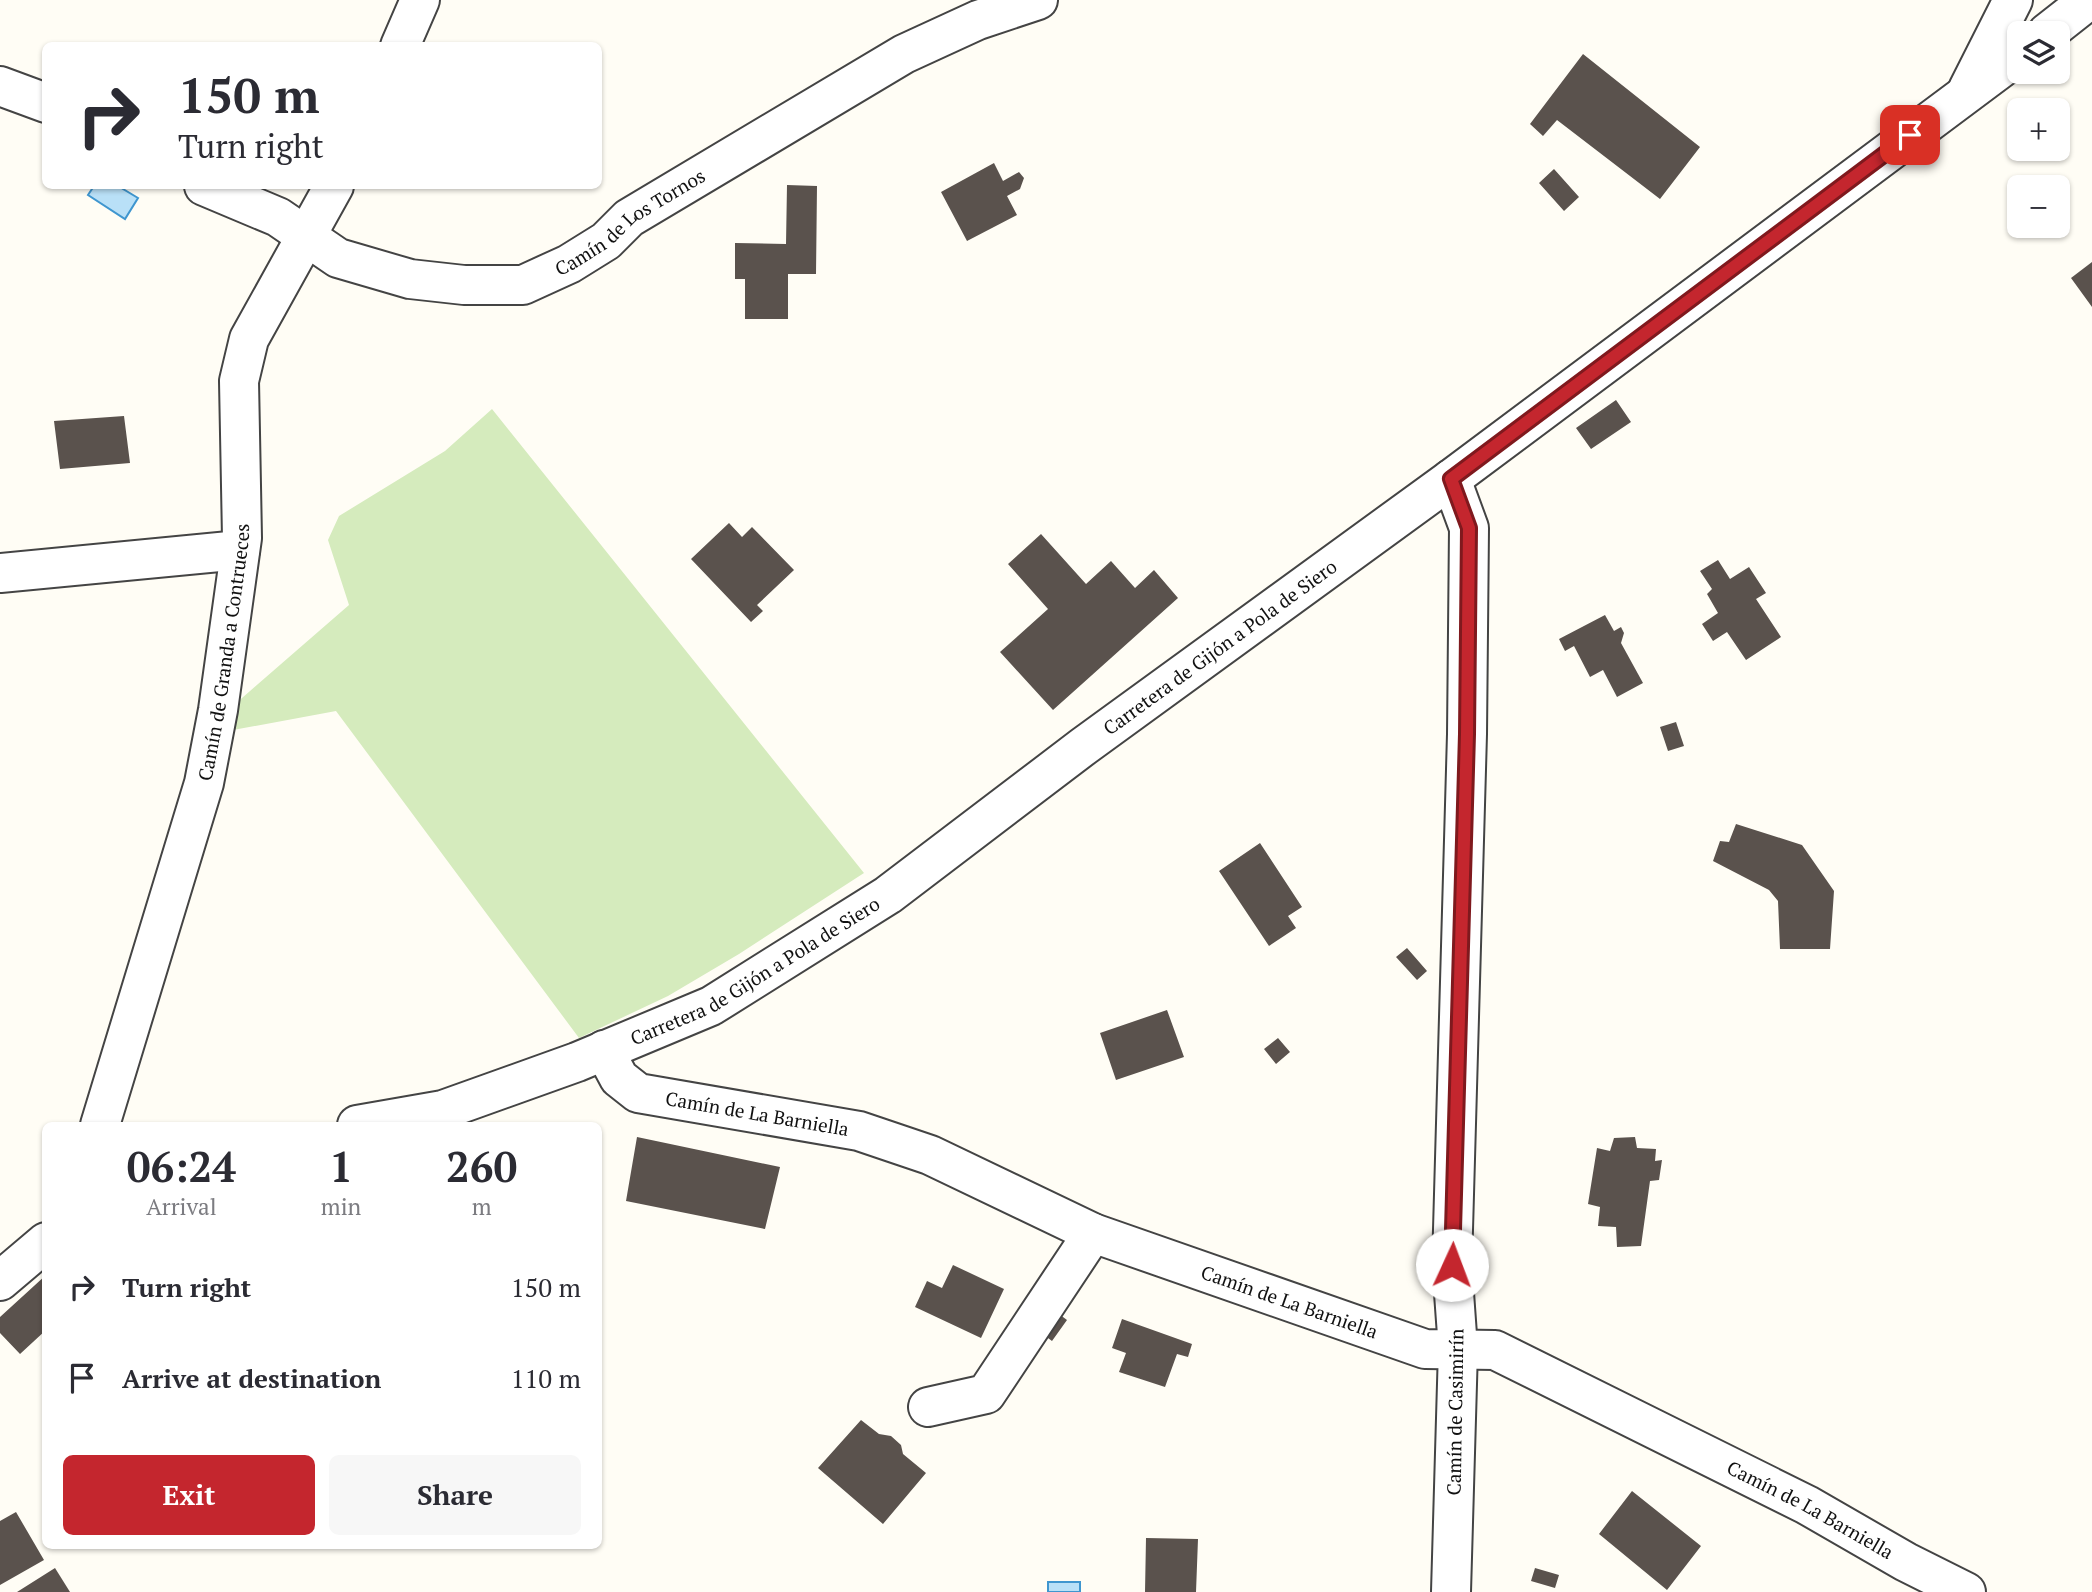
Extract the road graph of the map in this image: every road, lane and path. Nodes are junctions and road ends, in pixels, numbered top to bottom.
1 (420, 0) edge
2 (1038, 0) edge
3 (2013, 0) edge
4 (402, 42) edge
5 (2007, 63) edge
6 (0, 86) edge
7 (1965, 94) junction
8 (42, 102) edge
9 (211, 189) edge
10 (332, 189) edge
11 (306, 236) junction
12 (1451, 479) junction
13 (240, 550) junction
14 (0, 573) edge
15 (604, 1050) junction
16 (101, 1122) edge
17 (374, 1122) edge
18 (1093, 1233) junction
19 (42, 1245) edge
20 (0, 1281) edge
21 (1458, 1349) junction
22 (928, 1407) dead end
23 (1451, 1592) edge
24 (1966, 1592) edge

1 - 4 street
2 - 11 street, Camín de Los Tornos
3 - 7 street
5 - 7 street, Carretera de Gijón a Pola de Siero
6 - 8 street
7 - 12 street, Carretera de Gijón a Pola de Siero
9 - 11 street, Camín de Los Tornos
10 - 11 street, Camín de Granda a Contrueces
11 - 13 street, Camín de Granda a Contrueces
12 - 15 street, Carretera de Gijón a Pola de Siero
12 - 21 street, Camín de Casimirín
13 - 14 street
13 - 16 street, Camín de Granda a Contrueces
15 - 17 street, Carretera de Gijón a Pola de Siero
15 - 18 street, Camín de La Barniella
18 - 21 street, Camín de La Barniella
18 - 22 street
19 - 20 street
21 - 23 street, Camín de Casimirín
21 - 24 street, Camín de La Barniella

